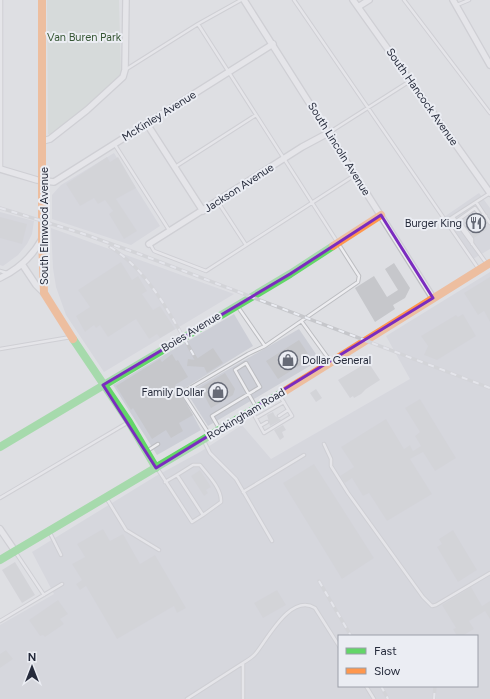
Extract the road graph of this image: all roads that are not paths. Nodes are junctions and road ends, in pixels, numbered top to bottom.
1 (1, 0) edge
2 (42, 0) edge
3 (126, 0) edge
4 (243, 0) edge
5 (294, 0) edge
6 (353, 0) edge
7 (369, 0) edge
8 (404, 0) edge
9 (453, 0) edge
10 (469, 0) edge
11 (456, 6) junction
12 (358, 7) junction
13 (198, 24) junction
14 (273, 44) junction
15 (490, 65) edge
16 (125, 70) junction
17 (229, 72) junction
18 (411, 81) junction
19 (369, 109) junction
20 (490, 113) edge
21 (256, 115) junction
22 (147, 124) junction
23 (330, 132) junction
24 (43, 141) junction
25 (114, 144) junction
26 (283, 159) junction
27 (175, 167) junction
28 (0, 169) edge
29 (356, 175) junction
30 (44, 181) junction
31 (490, 193) edge
32 (218, 202) junction
33 (476, 202) junction
34 (311, 204) junction
35 (204, 211) junction
36 (381, 215) junction
37 (486, 216) junction
38 (453, 218) junction
39 (445, 222) junction
40 (490, 223) edge
41 (169, 231) junction
42 (42, 239) junction
43 (149, 244) joint
44 (337, 244) junction
45 (472, 244) junction
46 (246, 245) junction
47 (22, 264) junction
48 (489, 264) edge
49 (479, 270) junction
50 (0, 271) edge
51 (8, 274) junction
52 (0, 278) edge
53 (44, 293) junction
54 (433, 298) junction
55 (237, 305) junction
56 (302, 322) junction
57 (71, 337) junction
58 (265, 346) junction
59 (0, 349) edge
60 (331, 362) junction
61 (103, 385) junction
62 (248, 393) junction
63 (280, 394) junction
64 (284, 402) junction
65 (288, 410) junction
66 (254, 412) junction
67 (279, 416) dead end
68 (129, 422) junction
69 (267, 422) dead end
70 (260, 426) junction
71 (220, 429) junction
72 (207, 437) junction
73 (158, 444) dead end
74 (324, 444) dead end
75 (0, 447) edge
76 (147, 451) junction
77 (304, 456) dead end
78 (156, 468) junction
79 (177, 476) junction
80 (165, 482) junction
81 (243, 492) junction
82 (105, 497) junction
83 (0, 498) edge
84 (203, 515) junction
85 (0, 529) edge
86 (49, 531) junction
87 (272, 541) dead end
88 (159, 550) dead end
89 (15, 551) junction
90 (62, 555) dead end
91 (0, 560) edge
92 (490, 573) edge
93 (62, 584) dead end
94 (44, 595) junction
95 (0, 621) edge
96 (338, 644) edge
97 (244, 663) junction
98 (367, 687) edge
99 (187, 699) edge
100 (244, 699) edge
101 (374, 699) edge

1 - 28 lane
2 - 24 street, South Elmwood Avenue
3 - 16 street
4 - 13 lane
4 - 14 street, South Lincoln Avenue
5 - 19 lane
6 - 12 street, South Hancock Avenue
7 - 12 street
8 - 20 lane
9 - 11 street
10 - 11 lane
11 - 15 street
12 - 18 street, South Hancock Avenue
13 - 16 lane
13 - 17 lane
14 - 17 street, McKinley Avenue
14 - 23 street, South Lincoln Avenue
16 - 24 street
17 - 21 lane
17 - 22 street, McKinley Avenue
18 - 19 lane
18 - 31 street, South Hancock Avenue
19 - 23 lane
19 - 39 lane
21 - 26 lane
21 - 27 lane
22 - 25 street, McKinley Avenue
22 - 27 street
23 - 26 street, Jackson Avenue
23 - 29 street, South Lincoln Avenue
24 - 30 street, South Elmwood Avenue
25 - 30 street, McKinley Avenue
25 - 41 lane
26 - 32 street, Jackson Avenue
26 - 34 lane
27 - 35 street
28 - 30 street
29 - 34 lane
29 - 36 street, South Lincoln Avenue
30 - 42 street, South Elmwood Avenue
31 - 33 lane
32 - 35 street, Jackson Avenue
32 - 46 lane
33 - 37 lane
33 - 38 lane
34 - 44 lane
34 - 46 lane
35 - 41 street, Jackson Avenue
36 - 44 street, Boies Avenue
36 - 54 street, South Lincoln Avenue
37 - 40 lane
37 - 45 lane
38 - 39 lane
38 - 45 lane
39 - 49 lane
41 - 43 street, Jackson Avenue
42 - 47 street
42 - 53 street, South Elmwood Avenue
43 - 46 lane
44 - 55 street, Boies Avenue
44 - 56 lane
45 - 48 lane
47 - 51 street
47 - 53 street
48 - 49 street, Rockingham Road
49 - 54 street, Rockingham Road
50 - 51 lane
51 - 52 street
53 - 57 street, South Elmwood Avenue
54 - 60 street, Rockingham Road
55 - 58 lane
55 - 61 street, Boies Avenue
56 - 58 lane
56 - 60 lane
57 - 59 lane
57 - 61 street, South Elmwood Avenue
58 - 72 lane
60 - 63 street, Rockingham Road
61 - 68 street, South Elmwood Avenue
61 - 75 street, Boies Avenue
62 - 62 lane
62 - 66 lane
62 - 71 lane
63 - 64 lane
63 - 66 street, Rockingham Road
64 - 65 lane
64 - 66 lane
65 - 67 lane
65 - 70 lane
66 - 70 lane
66 - 71 street, Rockingham Road
68 - 76 street, South Elmwood Avenue
68 - 83 lane
69 - 70 lane
71 - 72 street, Rockingham Road
72 - 78 street, Rockingham Road
72 - 81 lane
73 - 76 lane
74 - 92 lane
76 - 78 street, South Elmwood Avenue
77 - 81 lane
78 - 80 lane
78 - 82 street, Rockingham Road
79 - 80 lane
79 - 84 lane
79 - 84 lane
80 - 84 lane
81 - 87 lane
82 - 86 street, Rockingham Road
82 - 88 lane
85 - 89 street
86 - 89 street, Rockingham Road
86 - 90 lane
89 - 91 street, Rockingham Road
89 - 94 lane
93 - 94 lane
94 - 95 lane
96 - 97 lane
97 - 99 lane
97 - 100 lane
98 - 101 lane

